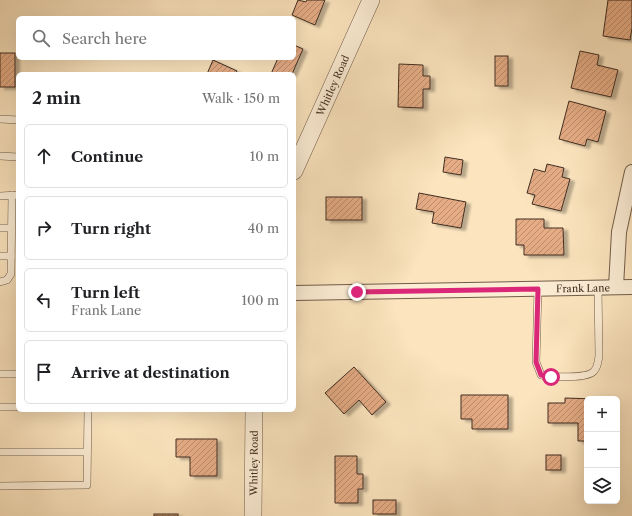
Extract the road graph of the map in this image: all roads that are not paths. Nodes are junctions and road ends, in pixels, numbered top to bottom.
1 (371, 0) edge
2 (0, 119) edge
3 (16, 120) edge
4 (0, 156) edge
5 (16, 157) edge
6 (296, 167) edge
7 (632, 172) edge
8 (15, 195) edge
9 (0, 196) edge
10 (0, 228) edge
11 (11, 228) junction
12 (0, 256) edge
13 (11, 256) junction
14 (0, 282) edge
15 (598, 288) junction
16 (616, 288) junction
17 (632, 288) edge
18 (538, 289) junction
19 (296, 293) edge
20 (0, 374) edge
21 (16, 374) edge
22 (0, 407) edge
23 (16, 407) edge
24 (88, 412) edge
25 (254, 412) edge
26 (0, 452) edge
27 (87, 452) junction
28 (0, 486) edge
29 (253, 516) edge

1 - 6 street, Whitley Road
2 - 3 lane
4 - 5 lane
7 - 16 street
8 - 9 lane
8 - 11 lane
10 - 11 lane
11 - 13 lane
12 - 13 lane
13 - 14 lane
15 - 16 street, Frank Lane
15 - 18 street, Frank Lane
15 - 18 lane
16 - 17 street, Frank Lane
18 - 19 street, Frank Lane
20 - 21 lane
22 - 23 lane
24 - 27 lane
25 - 29 street, Whitley Road
26 - 27 lane
27 - 28 lane

